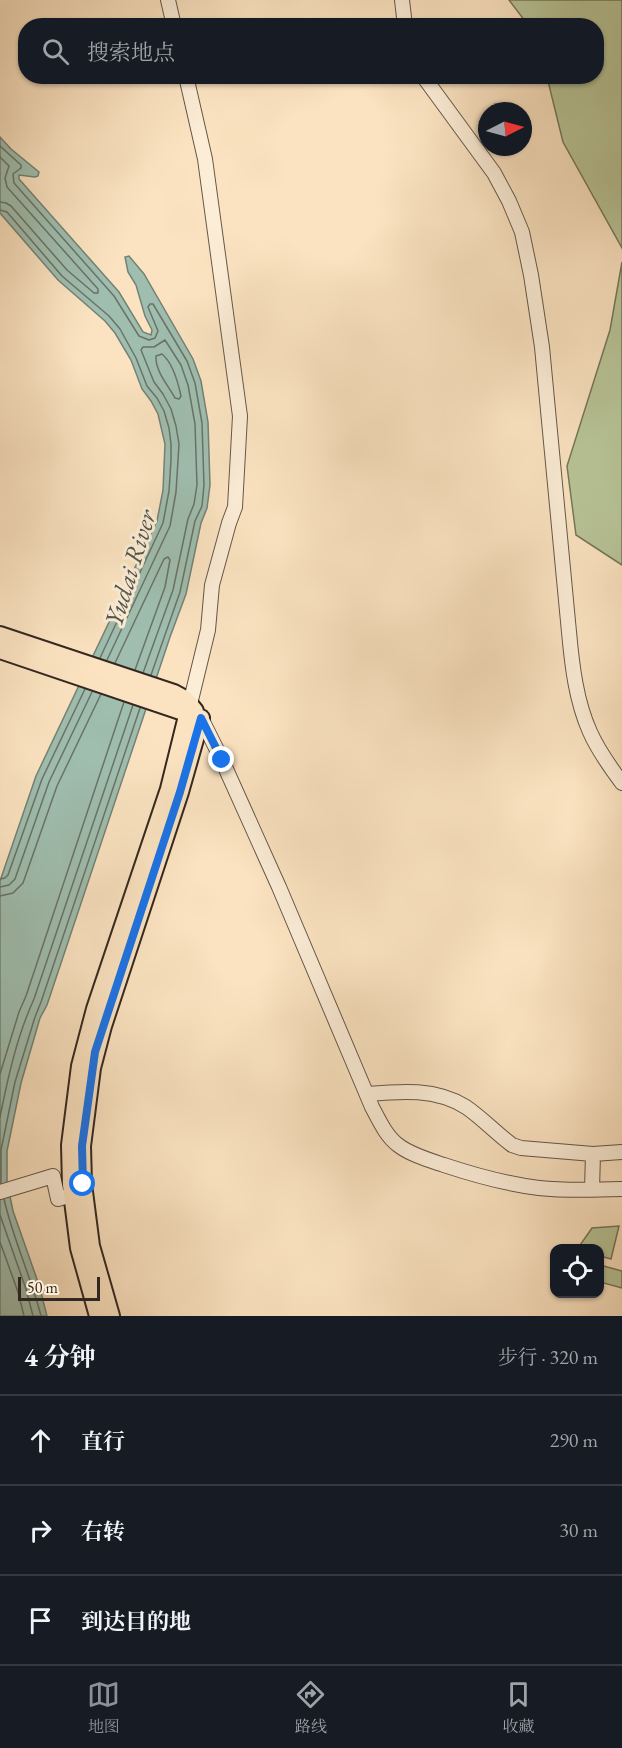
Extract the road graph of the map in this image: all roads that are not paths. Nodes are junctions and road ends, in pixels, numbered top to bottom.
1 (168, 0) edge
2 (402, 0) edge
3 (172, 18) edge
4 (404, 18) edge
5 (188, 84) edge
6 (429, 84) edge
7 (0, 635) edge
8 (11, 648) edge
9 (193, 712) junction
10 (622, 783) edge
11 (367, 1094) junction
12 (622, 1152) edge
13 (593, 1154) junction
14 (592, 1189) junction
15 (622, 1189) edge
16 (0, 1192) edge
17 (72, 1195) junction
18 (98, 1316) edge
19 (111, 1316) edge

1 - 3 street
2 - 4 street
5 - 9 street
6 - 10 street
7 - 8 main road
8 - 9 main road
9 - 11 street
9 - 17 main road
9 - 19 main road
11 - 13 street
11 - 14 street
12 - 13 street
13 - 14 street
14 - 15 street
16 - 17 street
17 - 18 main road

